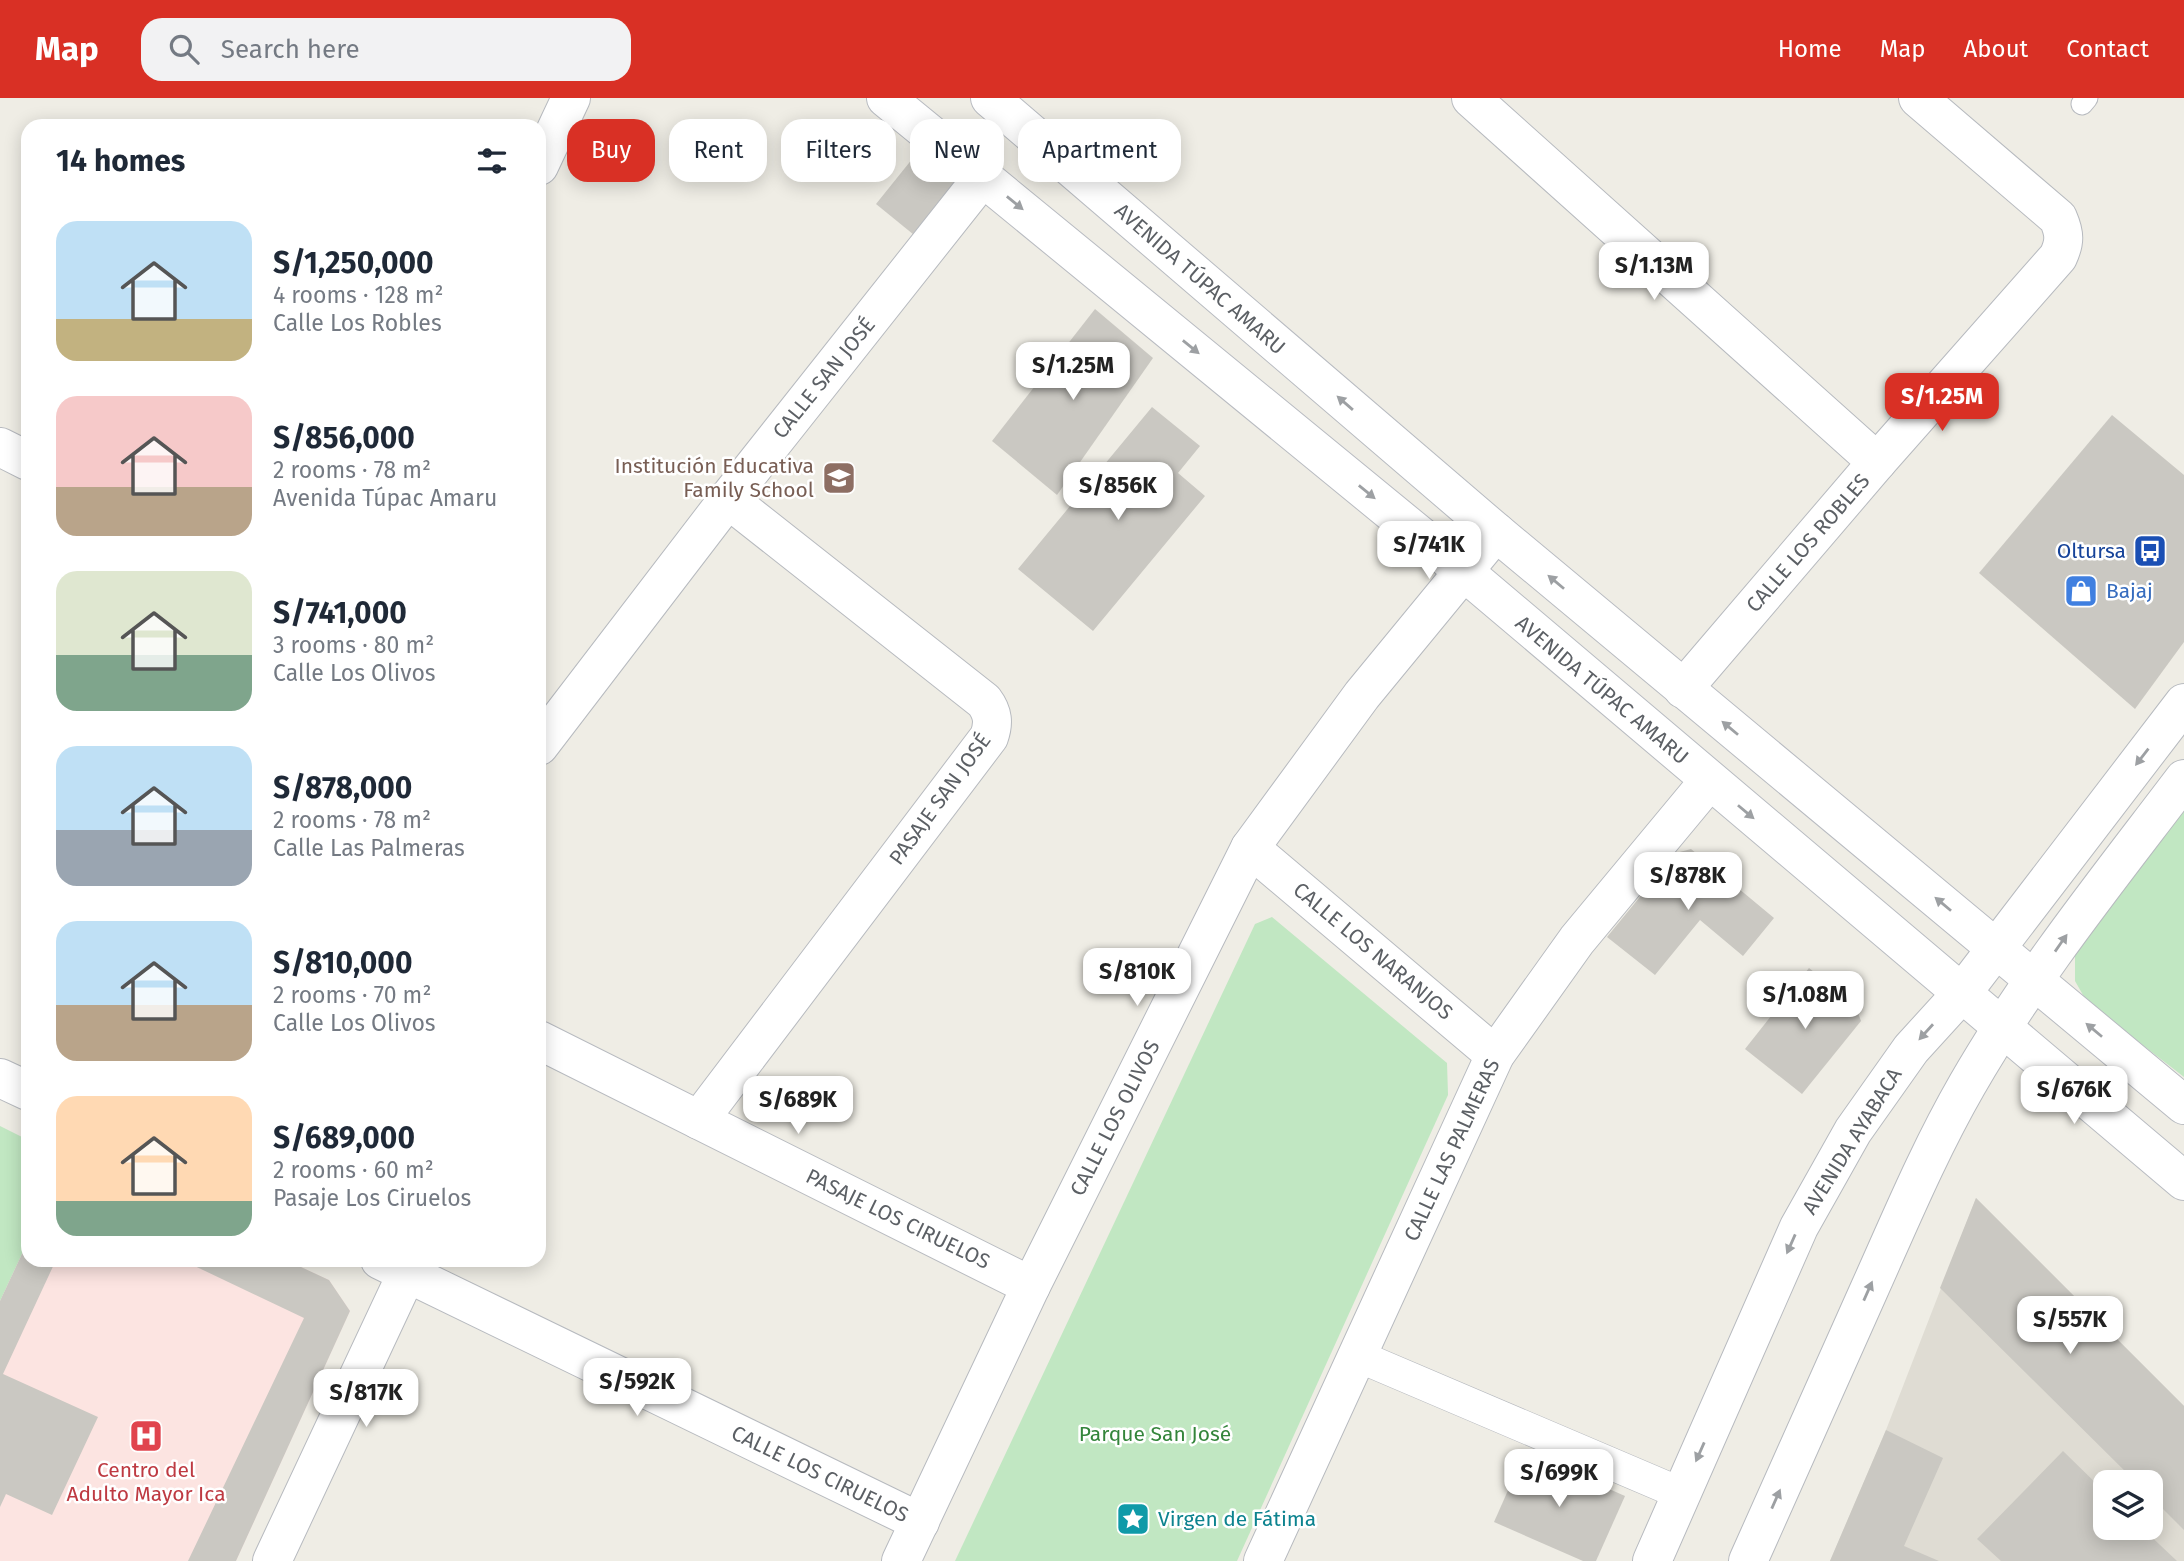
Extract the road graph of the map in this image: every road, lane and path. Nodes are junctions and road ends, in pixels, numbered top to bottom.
1 (571, 98) edge
2 (886, 98) edge
3 (990, 98) edge
4 (1471, 98) edge
5 (1918, 98) edge
6 (912, 119) edge
7 (546, 151) edge
8 (979, 182) edge
9 (989, 182) edge
10 (0, 447) edge
11 (21, 458) edge
12 (1877, 463) junction
13 (727, 499) junction
14 (1496, 532) junction
15 (1462, 570) junction
16 (1683, 689) junction
17 (2184, 703) edge
18 (546, 737) edge
19 (2184, 779) edge
20 (1709, 781) junction
21 (1251, 848) junction
22 (1996, 947) junction
23 (2035, 980) junction
24 (1962, 993) junction
25 (2003, 1027) junction
26 (546, 1044) edge
27 (1495, 1055) junction
28 (0, 1078) edge
29 (21, 1088) edge
30 (2184, 1105) edge
31 (699, 1120) junction
32 (2184, 1181) edge
33 (393, 1267) edge
34 (395, 1267) edge
35 (1031, 1286) junction
36 (1358, 1356) junction
37 (1682, 1494) junction
38 (920, 1522) junction
39 (272, 1561) edge
40 (901, 1561) edge
41 (1263, 1561) edge
42 (1652, 1561) edge
43 (1748, 1561) edge

1 - 7 street
2 - 6 street, AVENIDA TÚPAC AMARU
14 -> 3 street, AVENIDA TÚPAC AMARU
4 - 12 street
5 - 12 street, CALLE LOS ROBLES
8 - 13 street, CALLE SAN JOSÉ
9 -> 15 street, AVENIDA TÚPAC AMARU
10 - 11 street
12 - 16 street, CALLE LOS ROBLES
13 - 18 street, CALLE SAN JOSÉ
13 - 31 street, PASAJE SAN JOSÉ
14 - 15 street, CALLE LOS OLIVOS
16 -> 14 street, AVENIDA TÚPAC AMARU
15 - 20 street, AVENIDA TÚPAC AMARU
15 - 21 street, CALLE LOS OLIVOS
22 -> 16 street, AVENIDA TÚPAC AMARU
17 -> 22 street, AVENIDA AYABACA
23 -> 19 street
20 -> 24 street, AVENIDA TÚPAC AMARU
20 - 27 street, CALLE LAS PALMERAS
21 - 27 street, CALLE LOS NARANJOS
21 - 35 street, CALLE LOS OLIVOS
22 - 23 street, AVENIDA TÚPAC AMARU
22 - 24 street, AVENIDA AYABACA
23 - 25 street
30 -> 23 street, AVENIDA TÚPAC AMARU
24 - 25 street, AVENIDA TÚPAC AMARU
24 -> 37 street, AVENIDA AYABACA
25 - 32 street, AVENIDA TÚPAC AMARU
43 -> 25 street
26 - 31 street, PASAJE LOS CIRUELOS
27 - 36 street, CALLE LAS PALMERAS
28 - 29 street
31 - 35 street, PASAJE LOS CIRUELOS
33 - 39 street
34 - 38 street, CALLE LOS CIRUELOS
35 - 38 street, CALLE LOS OLIVOS
36 - 37 street
36 - 41 street, CALLE LAS PALMERAS
37 - 42 street, AVENIDA AYABACA
38 - 40 street, CALLE LOS OLIVOS

